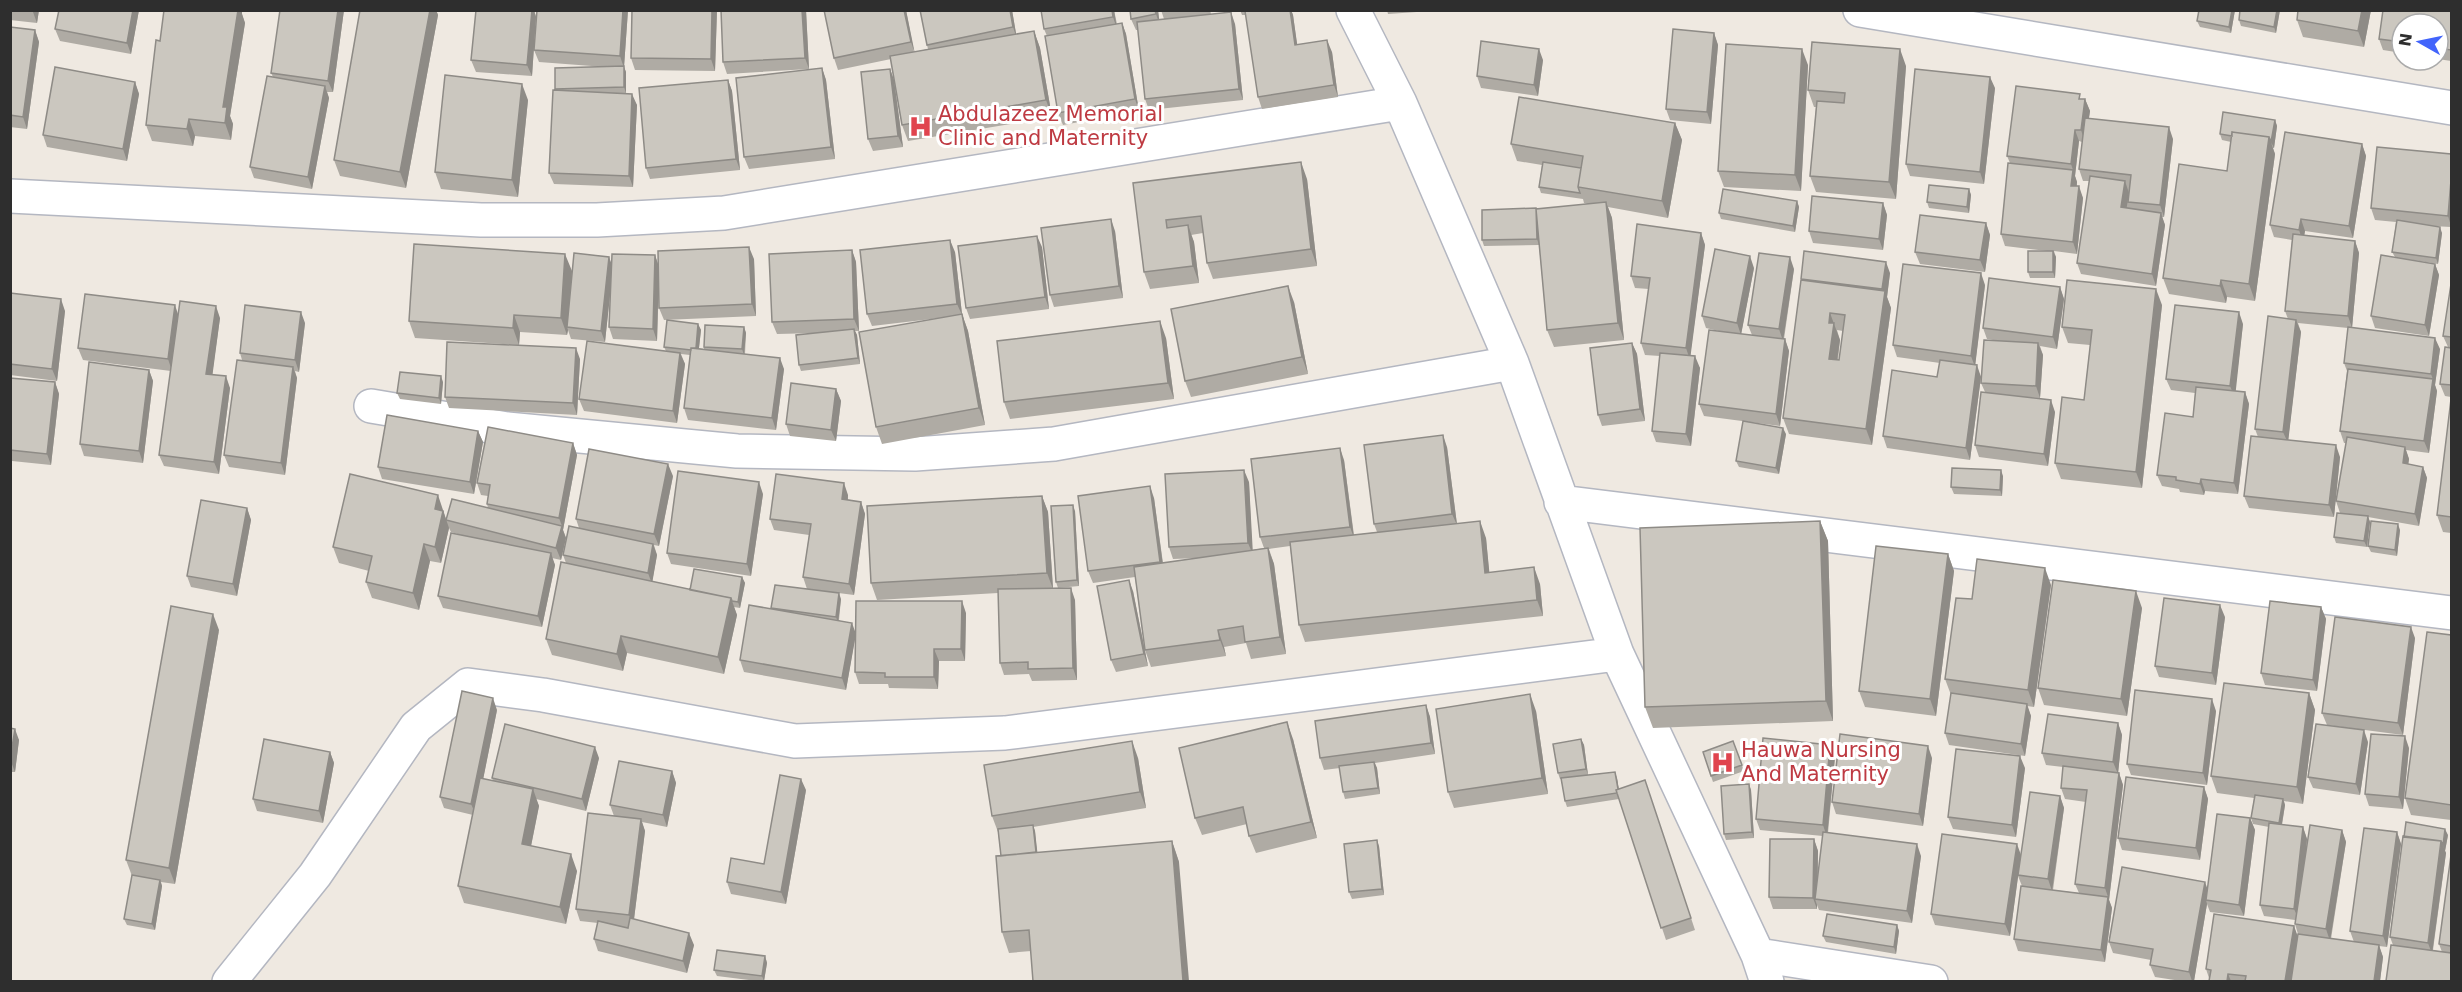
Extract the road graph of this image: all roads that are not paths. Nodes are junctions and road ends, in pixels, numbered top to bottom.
1 (1353, 10) edge
2 (1860, 10) edge
3 (1400, 103) junction
4 (2451, 108) edge
5 (10, 196) edge
6 (1512, 363) junction
7 (371, 406) dead end
8 (1561, 502) junction
9 (2451, 613) edge
10 (1617, 654) junction
11 (1762, 968) edge
12 (228, 981) edge
13 (1931, 981) edge

1 - 3 street
2 - 4 street
3 - 5 street
3 - 6 street
6 - 7 street
6 - 8 street
8 - 9 street
8 - 10 street
10 - 11 street
10 - 12 street
11 - 13 street

